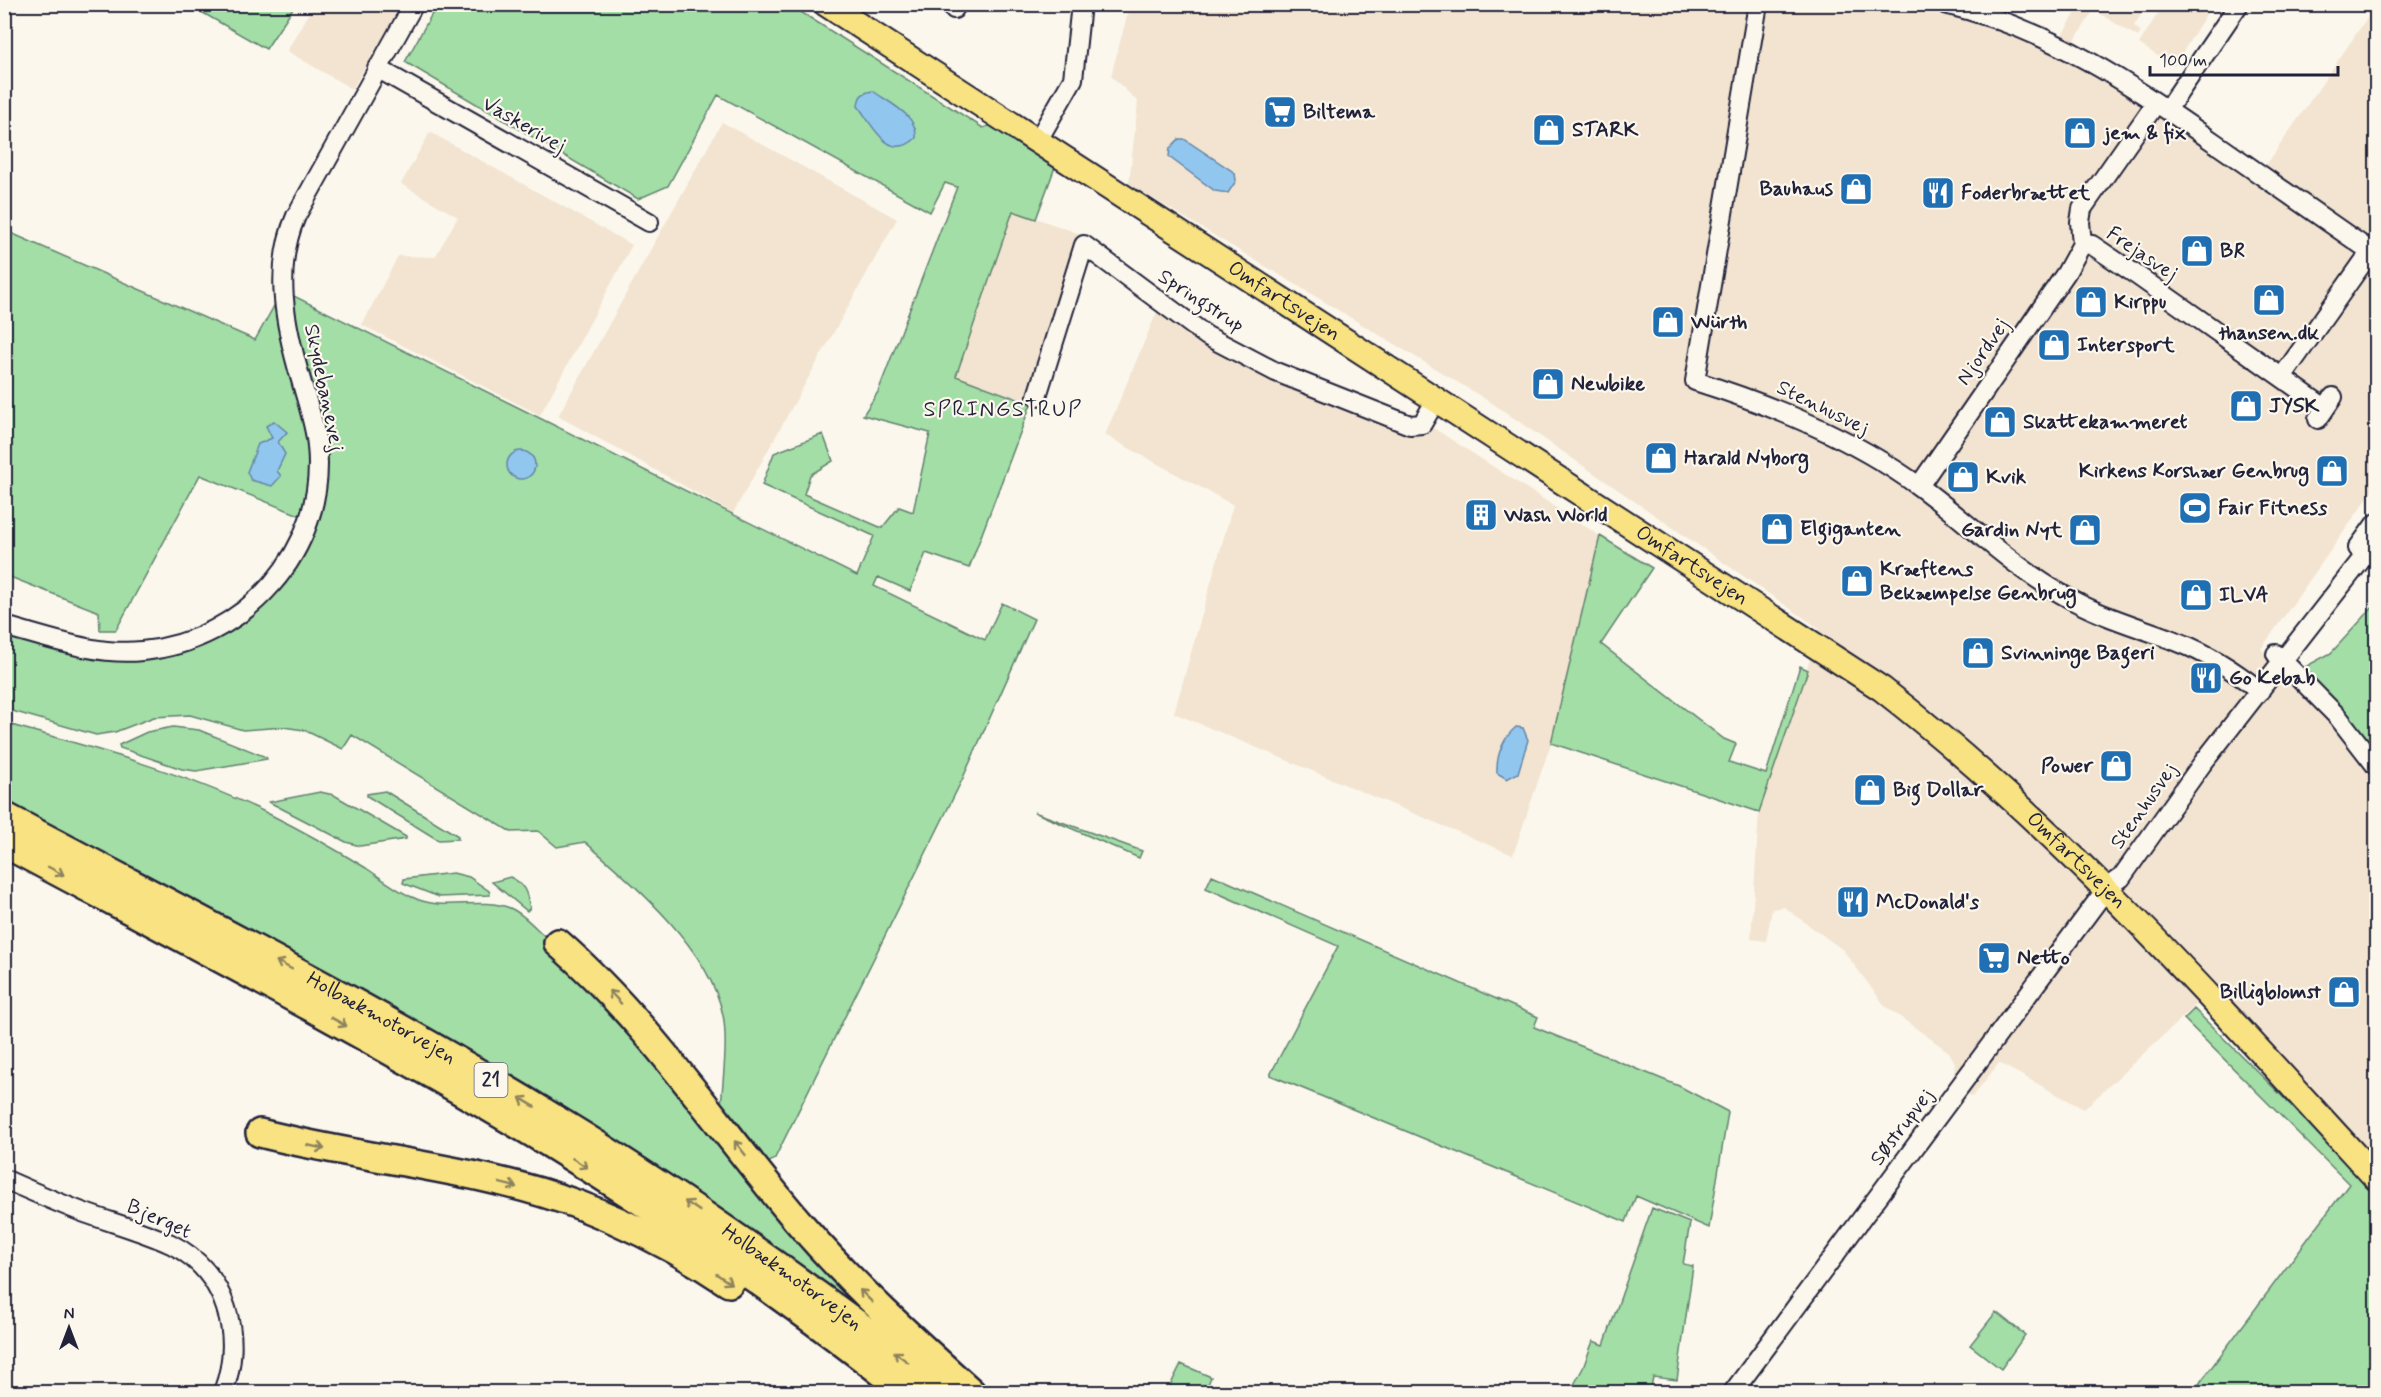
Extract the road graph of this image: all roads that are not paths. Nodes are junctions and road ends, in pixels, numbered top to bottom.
1 (414, 4) edge
2 (826, 4) edge
3 (1081, 4) edge
4 (1758, 4) edge
5 (1945, 4) edge
6 (2239, 4) edge
7 (1975, 8) edge
8 (377, 68) junction
9 (2162, 106) junction
10 (1038, 140) junction
11 (649, 222) dead end
12 (2082, 244) junction
13 (2374, 253) edge
14 (2282, 377) junction
15 (1037, 396) dead end
16 (1436, 400) junction
17 (2326, 408) dead end
18 (1919, 486) junction
19 (2376, 523) edge
20 (2376, 541) edge
21 (4, 626) edge
22 (2280, 656) junction
23 (2255, 687) junction
24 (2376, 766) edge
25 (4, 816) edge
26 (4, 843) edge
27 (2106, 888) junction
28 (558, 943) dead end
29 (260, 1133) dead end
30 (2376, 1178) edge
31 (4, 1179) edge
32 (223, 1392) edge
33 (884, 1392) edge
34 (907, 1392) edge
35 (948, 1392) edge
36 (971, 1392) edge
37 (1733, 1392) edge

1 - 8 street, Skydebanevej
2 - 10 main road, Omfartsvejen
3 - 10 street
4 - 18 street, Stenhusvej
5 - 7 street
6 - 9 street, Frejasvej
7 - 9 street
8 - 11 street, Vaskerivej
8 - 21 street, Skydebanevej
9 - 12 street, Frejasvej
9 - 13 street
10 - 16 main road, Omfartsvejen
12 - 14 street, Frejasvej
12 - 18 street, Njordvej
13 - 14 street
14 - 17 street, Frejasvej
15 - 16 street, Springstrup
16 - 27 main road, Omfartsvejen
18 - 23 street, Stenhusvej
19 - 22 street, Stenhusvej
20 - 22 street, Stenhusvej
22 - 23 street, Stenhusvej
22 - 24 street
23 - 27 street, Stenhusvej
35 -> 25 highway, Holbækmotorvejen / 21
26 -> 34 highway, Holbækmotorvejen / 21
27 - 30 main road, Omfartsvejen
27 - 37 street, Søstrupvej
36 -> 28 highway
29 -> 33 highway
31 - 32 street, Bjerget

